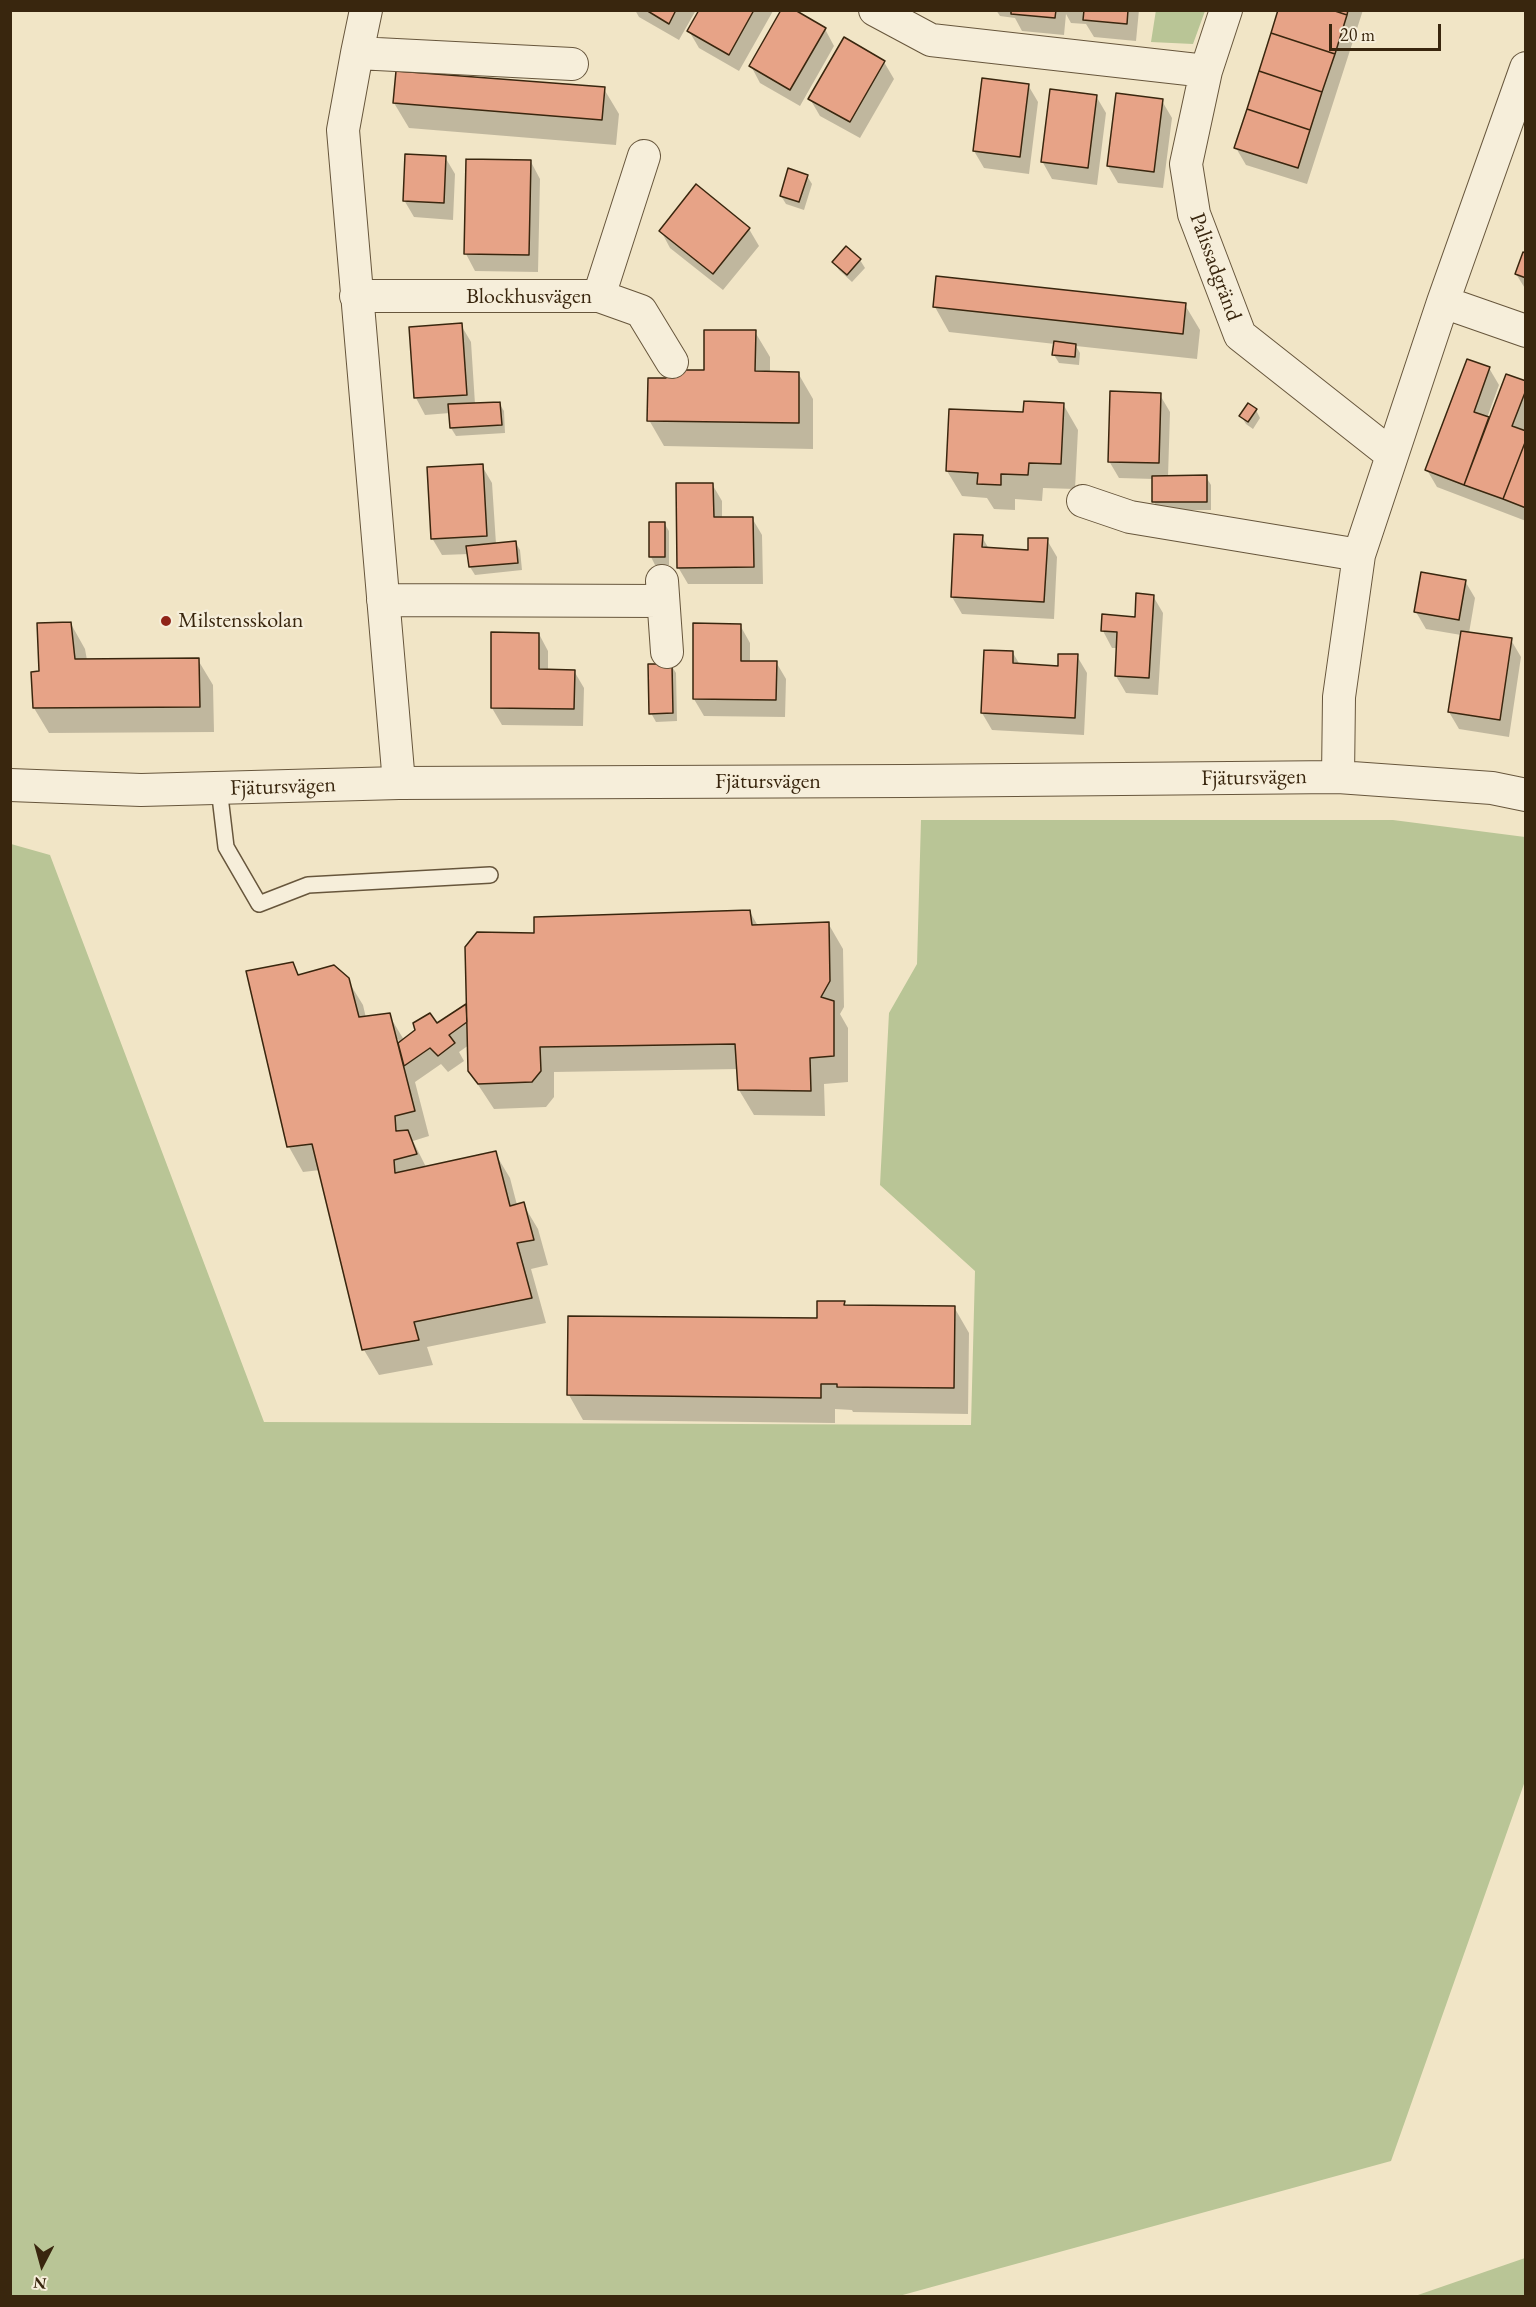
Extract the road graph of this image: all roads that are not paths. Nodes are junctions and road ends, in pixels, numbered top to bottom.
1 (366, 10) edge
2 (875, 10) edge
3 (1226, 10) edge
4 (357, 52) junction
5 (572, 64) dead end
6 (1526, 68) edge
7 (1206, 71) junction
8 (644, 156) dead end
9 (356, 296) junction
10 (599, 296) junction
11 (1443, 302) junction
12 (1526, 331) edge
13 (672, 362) dead end
14 (1392, 455) junction
15 (1083, 501) dead end
16 (1359, 555) junction
17 (382, 600) junction
18 (667, 652) dead end
19 (1338, 777) junction
20 (399, 783) junction
21 (10, 785) edge
22 (219, 788) junction
23 (1526, 795) edge
24 (490, 875) dead end

1 - 4 street
2 - 7 street
3 - 7 street, Palissadgränd
4 - 5 street
4 - 9 street
6 - 11 street
7 - 14 street, Palissadgränd
8 - 10 street
9 - 10 street, Blockhusvägen
9 - 17 street
10 - 13 street, Blockhusvägen
11 - 12 street
11 - 14 street
14 - 16 street
15 - 16 street
16 - 19 street
17 - 18 street
17 - 20 street
19 - 20 street, Fjätursvägen
19 - 23 street, Fjätursvägen
20 - 22 street, Fjätursvägen
21 - 22 street, Fjätursvägen
22 - 24 lane

